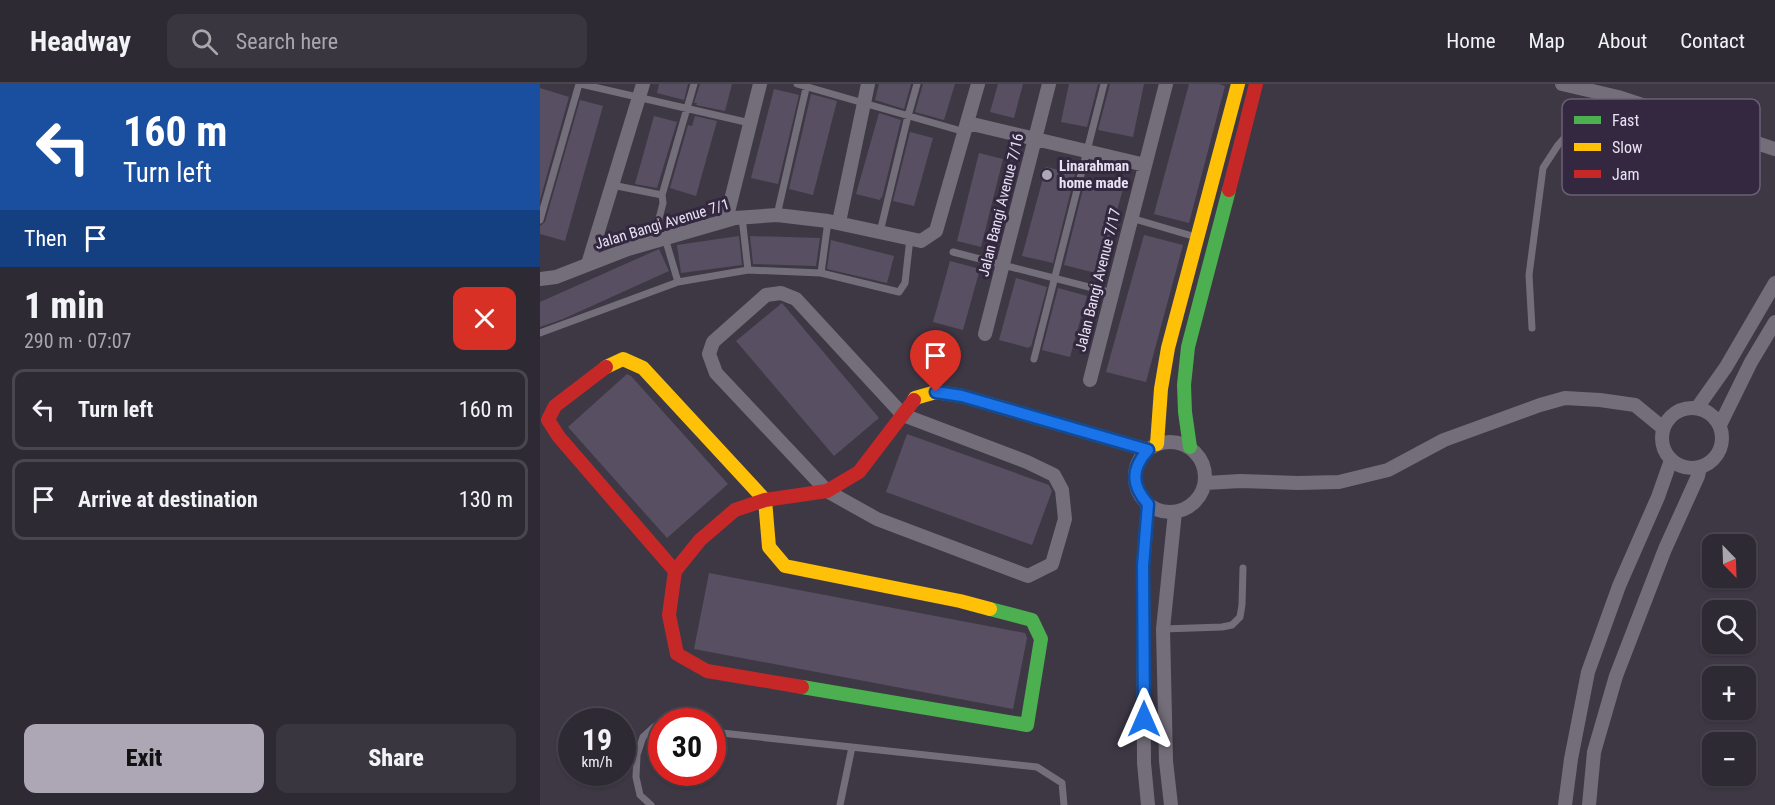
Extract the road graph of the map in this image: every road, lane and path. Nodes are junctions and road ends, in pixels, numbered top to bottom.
1 (580, 84) edge
2 (694, 84) edge
3 (760, 84) edge
4 (797, 84) edge
5 (868, 84) edge
6 (917, 84) edge
7 (978, 84) edge
8 (1049, 84) edge
9 (1104, 84) edge
10 (1166, 84) edge
11 (1238, 84) edge
12 (1256, 84) edge
13 (1562, 84) edge
14 (807, 85) edge
15 (641, 91) edge
16 (1618, 97) junction
17 (1615, 99) edge
18 (1624, 99) edge
19 (864, 103) junction
20 (687, 109) junction
21 (908, 116) junction
22 (750, 123) junction
23 (967, 127) junction
24 (1035, 139) junction
25 (1562, 140) edge
26 (1760, 144) edge
27 (1775, 149) edge
28 (1087, 151) junction
29 (1145, 165) junction
30 (612, 185) junction
31 (662, 195) junction
32 (777, 215) junction
33 (742, 217) junction
34 (1131, 218) junction
35 (540, 220) edge
36 (726, 220) junction
37 (834, 222) junction
38 (880, 232) junction
39 (1190, 235) dead end
40 (910, 238) junction
41 (659, 240) junction
42 (953, 252) dead end
43 (588, 264) junction
44 (1003, 265) junction
45 (747, 270) junction
46 (821, 273) junction
47 (1054, 278) junction
48 (540, 279) edge
49 (678, 282) junction
50 (1775, 283) edge
51 (1112, 293) junction
52 (1775, 322) edge
53 (1532, 328) dead end
54 (540, 333) edge
55 (985, 334) dead end
56 (1034, 359) dead end
57 (1090, 380) dead end
58 (1697, 408) junction
59 (903, 415) junction
60 (1720, 426) junction
61 (1663, 428) junction
62 (1152, 447) junction
63 (1190, 447) junction
64 (1671, 460) junction
65 (1700, 467) junction
66 (1206, 483) junction
67 (827, 491) junction
68 (765, 500) junction
69 (1148, 504) junction
70 (1175, 512) junction
71 (1243, 568) dead end
72 (675, 572) junction
73 (1163, 629) junction
74 (648, 732) edge
75 (726, 734) edge
76 (852, 747) junction
77 (651, 805) edge
78 (840, 805) edge
79 (1064, 805) edge
80 (1148, 805) edge
81 (1171, 805) edge
82 (1565, 805) edge
83 (1589, 805) edge

1 - 15 lane
1 - 35 lane
2 - 20 lane
3 - 22 street
4 - 14 lane
5 - 19 street
6 - 21 lane
7 - 23 street
8 - 24 street, Jalan Bangi Avenue 7/16
9 - 28 lane
10 - 29 street, Jalan Bangi Avenue 7/17
11 - 62 street
12 - 63 street
13 - 16 street
14 - 19 lane
14 - 32 lane
15 - 20 lane
15 - 30 street
16 - 17 lane
16 - 18 street
19 - 21 lane
19 - 37 street
20 - 22 lane
20 - 31 lane
21 - 23 lane
21 - 38 lane
22 - 36 street
23 - 24 street
23 - 40 street, Jalan Bangi Avenue 7/1
24 - 28 street
24 - 44 street, Jalan Bangi Avenue 7/16
25 - 53 lane
26 - 27 street
28 - 29 street
28 - 47 lane
29 - 34 street, Jalan Bangi Avenue 7/17
30 - 31 lane
30 - 43 street
31 - 41 lane
32 - 33 street, Jalan Bangi Avenue 7/1
32 - 37 street, Jalan Bangi Avenue 7/1
33 - 36 street, Jalan Bangi Avenue 7/1
33 - 45 lane
34 - 39 lane
34 - 51 street, Jalan Bangi Avenue 7/17
36 - 41 street, Jalan Bangi Avenue 7/1
37 - 38 street, Jalan Bangi Avenue 7/1
37 - 46 lane
38 - 40 street, Jalan Bangi Avenue 7/1
40 - 46 lane
41 - 43 street, Jalan Bangi Avenue 7/1
41 - 49 lane
42 - 44 lane
43 - 48 street, Jalan Bangi Avenue 7/1
44 - 47 lane
44 - 55 street, Jalan Bangi Avenue 7/16
45 - 46 lane
45 - 49 lane
47 - 51 lane
47 - 56 lane
49 - 54 lane
50 - 58 street
51 - 57 street, Jalan Bangi Avenue 7/17
52 - 60 street
58 - 60 street
58 - 61 street
59 - 62 street
59 - 67 street
59 - 67 street
59 - 67 street
60 - 65 street
61 - 64 street
61 - 66 street
62 - 63 street
62 - 69 street
63 - 66 street
64 - 65 street
64 - 82 street
65 - 83 street
66 - 70 street
67 - 68 street
68 - 72 street
68 - 72 street
68 - 72 street
69 - 70 street
69 - 80 street
70 - 73 street
71 - 73 lane
73 - 81 street
74 - 77 lane
75 - 76 lane
76 - 78 lane
76 - 79 lane

